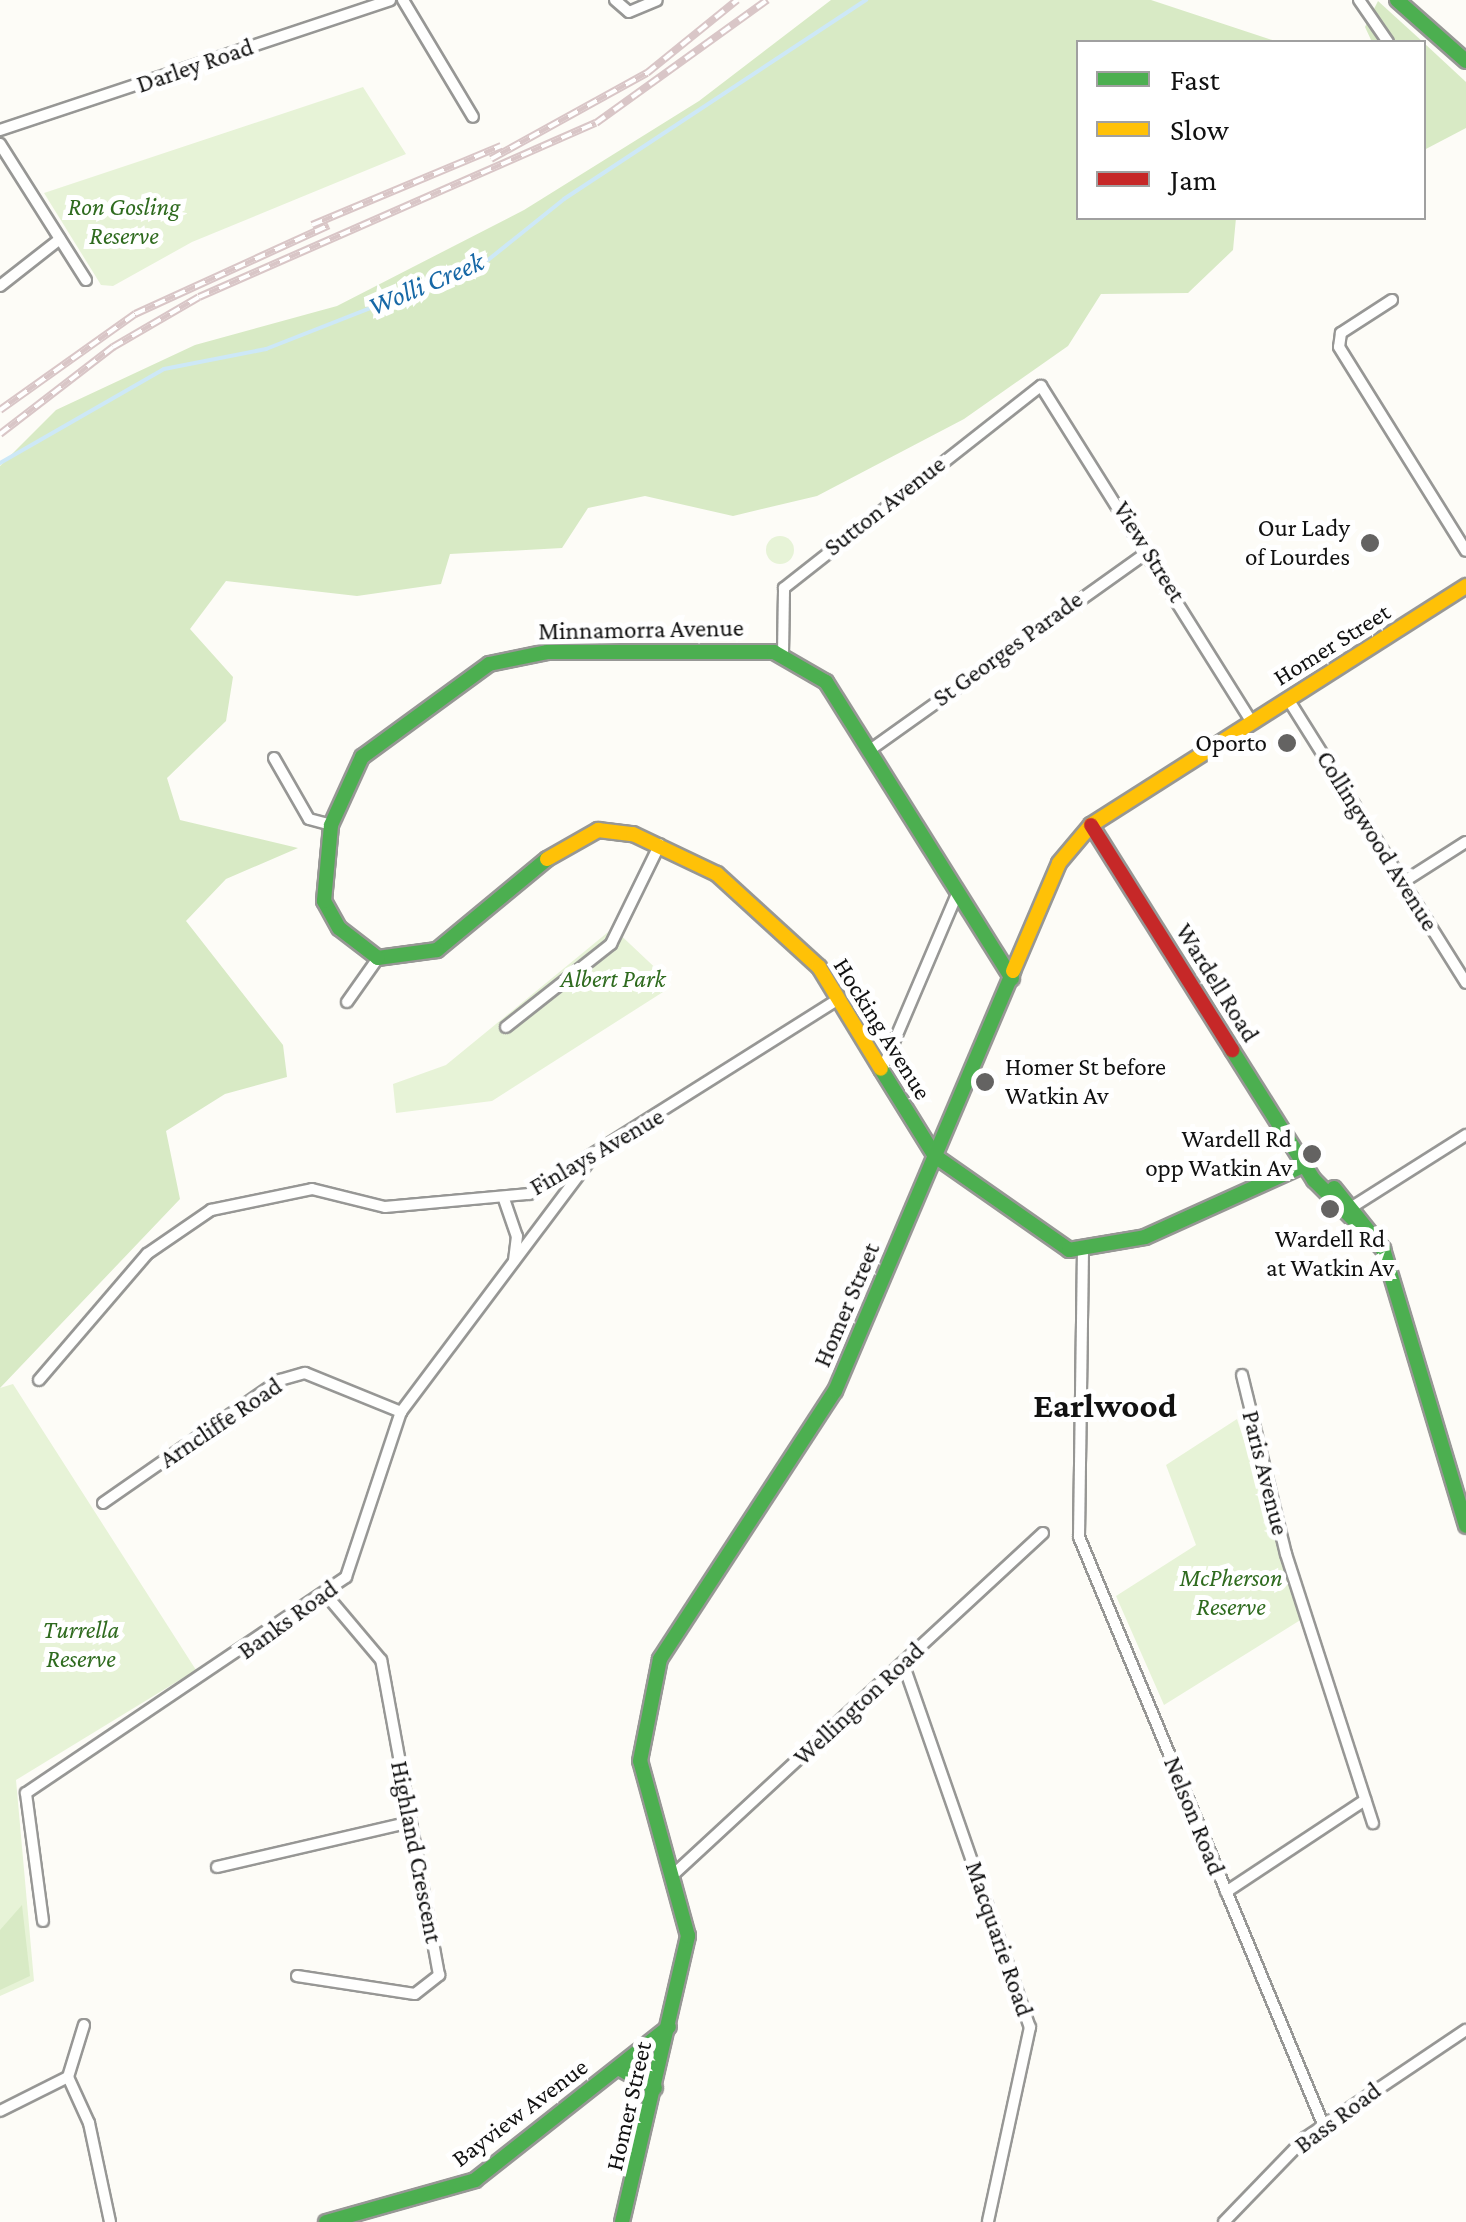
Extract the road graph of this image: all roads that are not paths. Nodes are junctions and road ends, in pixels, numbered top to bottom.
1 (390, 0) edge
2 (403, 0) edge
3 (615, 0) edge
4 (656, 0) edge
5 (1359, 0) edge
6 (1398, 0) edge
7 (1387, 40) edge
8 (1466, 61) edge
9 (473, 117) dead end
10 (0, 130) edge
11 (0, 144) edge
12 (60, 239) junction
13 (86, 280) dead end
14 (0, 286) edge
15 (1392, 300) dead end
16 (1041, 386) joint
17 (1149, 551) junction
18 (1466, 552) edge
19 (1466, 586) edge
20 (783, 654) junction
21 (1288, 699) junction
22 (1252, 722) junction
23 (870, 750) junction
24 (274, 758) dead end
25 (331, 825) junction
26 (1090, 825) junction
27 (1466, 842) edge
28 (660, 844) junction
29 (1400, 884) junction
30 (958, 892) junction
31 (378, 958) junction
32 (1012, 978) junction
33 (1466, 983) edge
34 (839, 999) junction
35 (347, 1002) dead end
36 (506, 1027) dead end
37 (882, 1070) junction
38 (1466, 1135) edge
39 (593, 1156) junction
40 (935, 1156) junction
41 (1307, 1164) junction
42 (504, 1200) junction
43 (1352, 1206) junction
44 (1083, 1250) junction
45 (1384, 1250) junction
46 (513, 1262) junction
47 (1242, 1374) dead end
48 (38, 1380) dead end
49 (401, 1412) junction
50 (103, 1503) dead end
51 (1466, 1526) edge
52 (1042, 1533) dead end
53 (328, 1597) junction
54 (903, 1663) junction
55 (1365, 1800) junction
56 (410, 1822) junction
57 (1372, 1822) dead end
58 (218, 1868) dead end
59 (675, 1873) junction
60 (1226, 1892) junction
61 (43, 1921) dead end
62 (297, 1976) dead end
63 (84, 2024) dead end
64 (670, 2028) junction
65 (1466, 2030) edge
66 (618, 2068) junction
67 (68, 2076) junction
68 (655, 2088) junction
69 (0, 2110) edge
70 (1323, 2124) junction
71 (1230, 2220) edge
72 (110, 2222) edge
73 (326, 2222) edge
74 (622, 2222) edge
75 (988, 2222) edge

1 - 10 street, Darley Road
2 - 9 street
3 - 4 street
5 - 7 street
6 - 8 street
11 - 12 street
12 - 13 street
12 - 14 street
15 - 18 street
16 - 17 street, View Street
16 - 20 street, Sutton Avenue
17 - 22 street, View Street
17 - 23 street, St Georges Parade
19 - 21 street, Homer Street
20 - 23 street
20 - 25 street, Minnamorra Avenue
21 - 22 street, Homer Street
21 - 29 street, Collingwood Avenue
22 - 26 street, Homer Street
23 - 30 street
24 - 25 street
25 - 31 street, Minnamorra Avenue
26 - 32 street, Homer Street
26 - 41 street, Wardell Road
27 - 29 street
28 - 31 street, Hocking Avenue
28 - 34 street, Hocking Avenue
28 - 36 street
29 - 33 street, Collingwood Avenue
30 - 32 street
30 - 37 street
31 - 35 street
32 - 40 street, Homer Street
34 - 37 street, Hocking Avenue
34 - 39 street, Finlays Avenue
37 - 40 street, Hocking Avenue
38 - 43 street
39 - 42 street, Finlays Avenue
39 - 46 street, Banks Road
40 - 44 street
40 - 59 street, Homer Street
41 - 43 street, Wardell Road
41 - 44 street
41 - 45 street, Wardell Road
42 - 46 street
42 - 48 street, Finlays Avenue
43 - 45 street, Wardell Road
44 - 60 street, Nelson Road
45 - 51 street, Wardell Road
46 - 49 street, Banks Road
47 - 55 street, Paris Avenue
49 - 50 street, Arncliffe Road
49 - 53 street, Banks Road
52 - 54 street, Wellington Road
53 - 56 street, Highland Crescent
53 - 61 street, Banks Road
54 - 59 street, Wellington Road
54 - 75 street, Macquarie Road
55 - 57 street, Paris Avenue
55 - 60 street
56 - 58 street
56 - 62 street, Highland Crescent
59 - 64 street, Homer Street
60 - 70 street, Nelson Road
63 - 67 street
64 - 66 street, Bayview Avenue
64 - 68 street, Homer Street
65 - 70 street, Bass Road
66 - 68 street
66 - 73 street, Bayview Avenue
67 - 69 street
67 - 72 street
68 - 74 street, Homer Street
70 - 71 street, Bass Road

